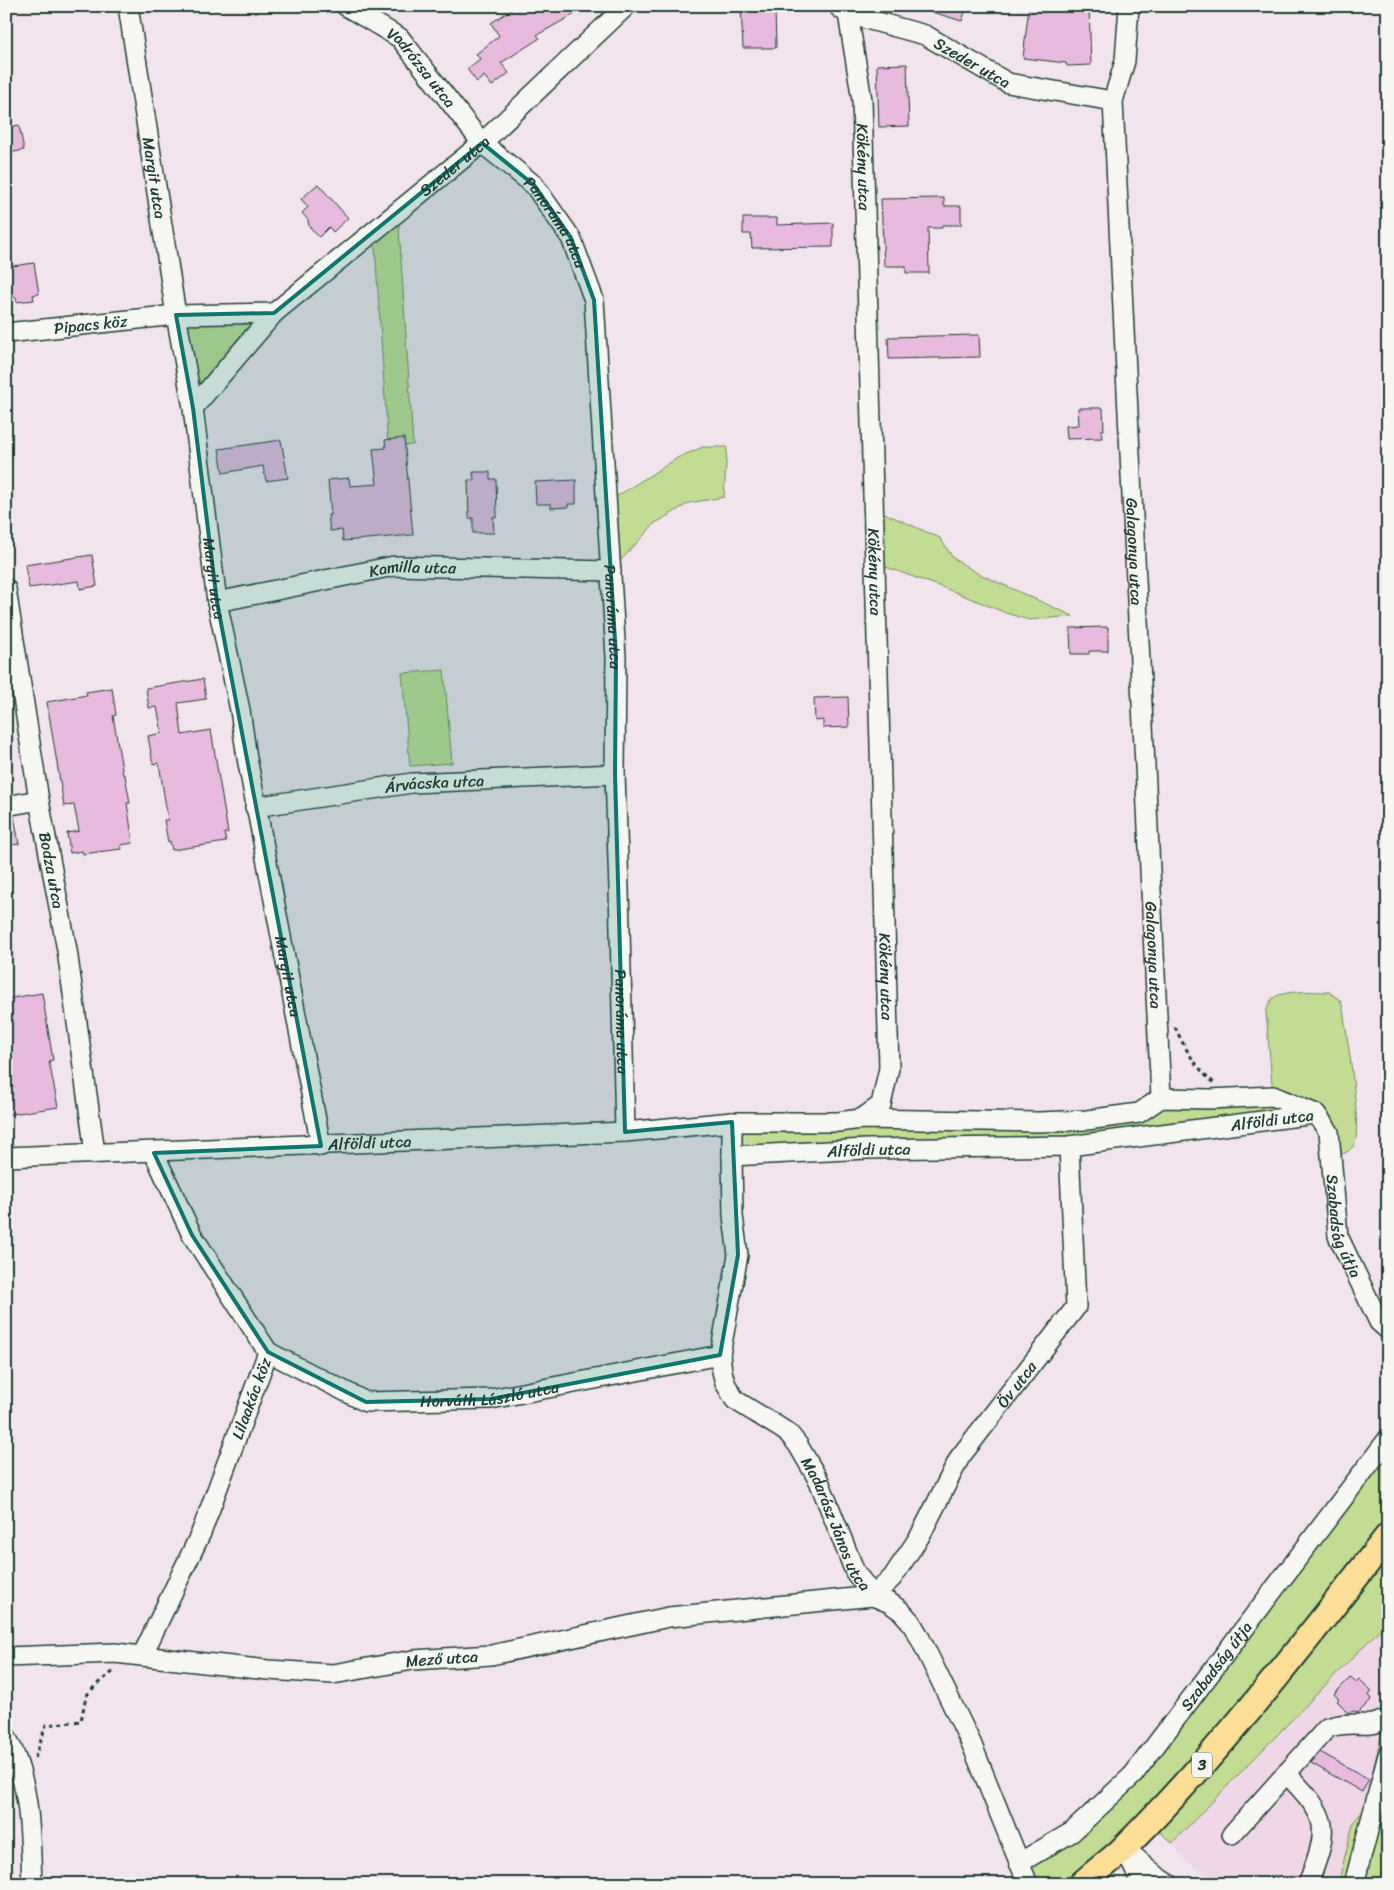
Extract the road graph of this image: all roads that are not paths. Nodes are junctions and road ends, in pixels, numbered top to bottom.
1 (128, 6) edge
2 (346, 6) edge
3 (626, 6) edge
4 (1129, 6) edge
5 (843, 10) edge
6 (1113, 101) junction
7 (482, 143) junction
8 (274, 313) junction
9 (176, 316) junction
10 (6, 333) edge
11 (193, 408) junction
12 (611, 571) junction
13 (6, 589) edge
14 (217, 602) junction
15 (615, 774) junction
16 (39, 800) junction
17 (6, 806) edge
18 (256, 807) junction
19 (1162, 1098) junction
20 (1316, 1114) junction
21 (861, 1119) junction
22 (732, 1122) junction
23 (626, 1132) junction
24 (321, 1146) junction
25 (1069, 1146) junction
26 (95, 1152) junction
27 (154, 1153) junction
28 (732, 1156) junction
29 (6, 1157) edge
30 (1388, 1330) edge
31 (268, 1352) junction
32 (720, 1355) junction
33 (1388, 1439) edge
34 (1388, 1536) edge
35 (873, 1596) junction
36 (142, 1656) junction
37 (6, 1657) edge
38 (1388, 1720) edge
39 (6, 1736) edge
40 (1388, 1755) edge
41 (1286, 1773) junction
42 (1232, 1834) dead end
43 (1124, 1848) junction
44 (1019, 1863) junction
45 (32, 1884) edge
46 (1028, 1884) edge
47 (1082, 1884) edge
48 (1142, 1884) edge
49 (1169, 1884) edge
50 (1308, 1884) edge
51 (1354, 1884) edge

1 - 9 street, Margit utca
2 - 7 street, Vadrózsa utca
3 - 7 street, Szeder utca
4 - 6 street, Galagonya utca
5 - 6 street, Szeder utca
5 - 21 street, Kökény utca
6 - 19 street, Galagonya utca
7 - 8 street, Szeder utca
7 - 12 street, Panoráma utca
8 - 9 street
8 - 11 street, Szeder utca
9 - 10 street, Pipacs köz
9 - 11 street, Margit utca
11 - 14 street, Margit utca
12 - 14 street, Kamilla utca
12 - 15 street, Panoráma utca
13 - 16 street, Bodza utca
14 - 18 street, Margit utca
15 - 18 street, Árvácska utca
15 - 23 street, Panoráma utca
16 - 17 street
16 - 26 street, Bodza utca
18 - 24 street, Margit utca
19 - 20 street, Alföldi utca
19 - 21 street, Alföldi utca
20 - 25 street, Alföldi utca
20 - 30 street, Szabadság útja
21 - 22 street, Alföldi utca
22 - 23 street, Alföldi utca
22 - 28 street
23 - 24 street, Alföldi utca
24 - 27 street, Alföldi utca
25 - 28 street, Alföldi utca
25 - 35 street, Öv utca
26 - 27 street, Alföldi utca
26 - 29 street, Alföldi utca
27 - 31 street, Lilaakác köz
28 - 32 street, Madarász János utca
31 - 32 street, Horváth László utca
31 - 36 street, Lilaakác köz
32 - 35 street, Madarász János utca
33 - 44 street, Szabadság útja
34 - 43 main road, 3
35 - 36 street, Mező utca
35 - 44 street, Madarász János utca
36 - 37 street, Mező utca
38 - 41 street
39 - 45 street
40 - 51 street
41 - 42 street
41 - 50 street
43 - 47 main road, 3
43 - 48 street
43 - 49 street
44 - 46 street, Madarász János utca

